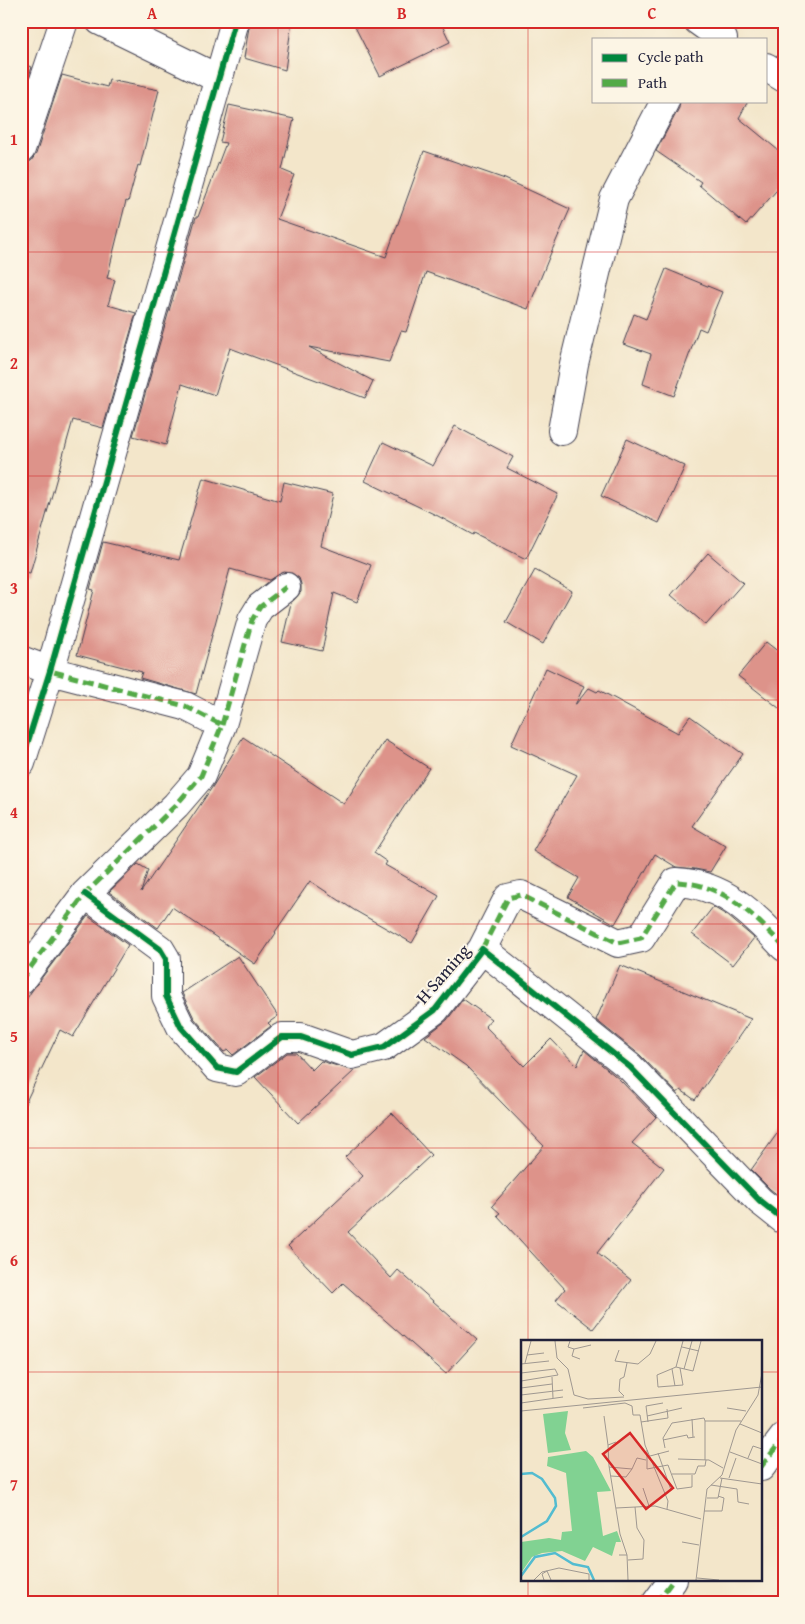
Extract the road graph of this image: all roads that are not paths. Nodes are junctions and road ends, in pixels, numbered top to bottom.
1 (64, 21) edge
2 (100, 21) edge
3 (234, 21) edge
4 (768, 68) edge
5 (784, 78) edge
6 (219, 79) junction
7 (664, 102) edge
8 (21, 150) edge
9 (562, 431) dead end
10 (286, 587) dead end
11 (21, 660) edge
12 (50, 670) junction
13 (222, 725) junction
14 (21, 763) edge
15 (85, 894) junction
16 (784, 947) edge
17 (482, 949) junction
18 (21, 980) edge
19 (784, 1220) edge
20 (784, 1437) edge
21 (762, 1466) edge
22 (672, 1582) edge
23 (656, 1603) edge

1 - 8 street
2 - 6 street
3 - 6 street
4 - 5 street
6 - 12 street
7 - 9 street
10 - 13 street
11 - 12 street
12 - 13 street
12 - 14 street
13 - 15 street
15 - 17 street, H Saming
15 - 18 street
16 - 17 street, H Saming
17 - 19 street, H Saming
20 - 21 street
22 - 23 street

